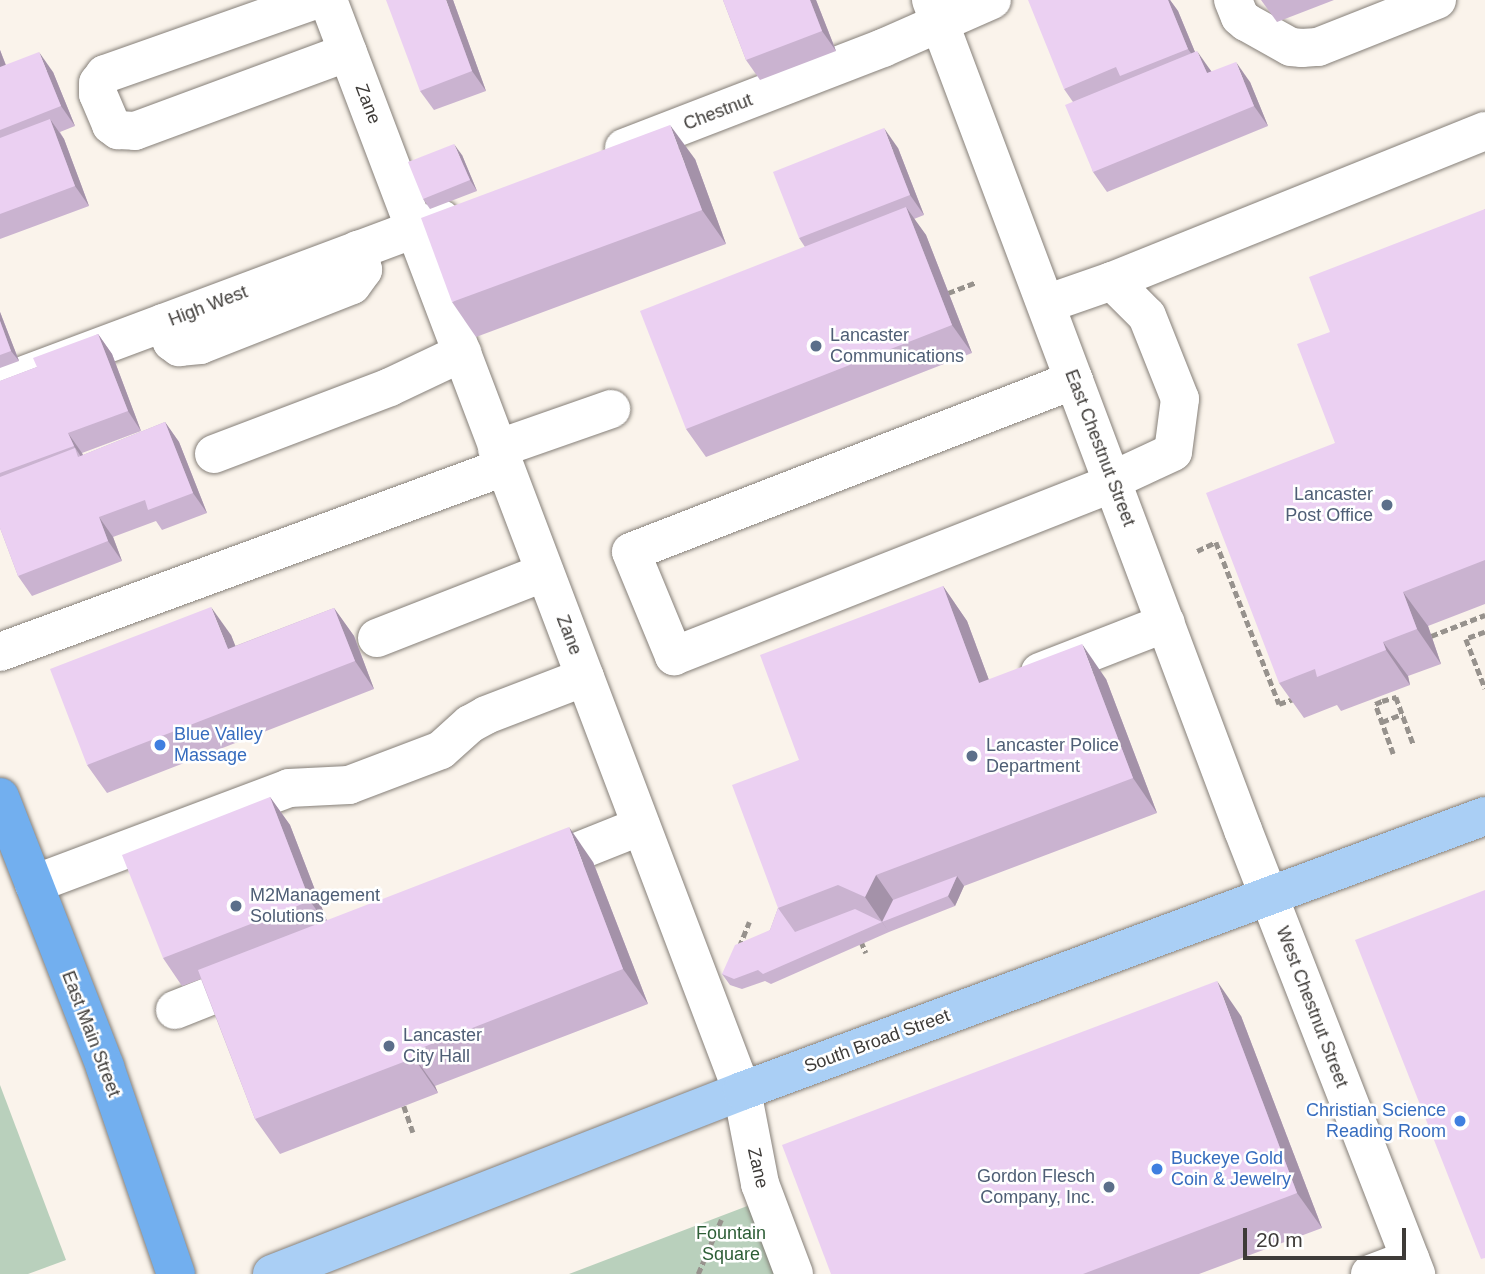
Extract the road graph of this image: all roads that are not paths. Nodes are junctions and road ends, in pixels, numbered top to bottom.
1 (315, 0) edge
2 (328, 0) edge
3 (992, 0) edge
4 (1233, 0) edge
5 (1437, 0) edge
6 (936, 12) edge
7 (348, 52) junction
8 (1485, 131) edge
9 (597, 158) edge
10 (468, 209) edge
11 (416, 229) junction
12 (1112, 281) junction
13 (1046, 304) junction
14 (462, 353) junction
15 (1074, 380) junction
16 (0, 384) edge
17 (611, 409) dead end
18 (214, 454) dead end
19 (501, 458) junction
20 (1113, 481) junction
21 (545, 572) junction
22 (1166, 623) junction
23 (377, 638) dead end
24 (0, 652) edge
25 (585, 677) junction
26 (1006, 685) edge
27 (0, 797) edge
28 (1485, 816) edge
29 (641, 826) junction
30 (499, 883) edge
31 (34, 884) junction
32 (1269, 896) junction
33 (291, 964) edge
34 (175, 1010) dead end
35 (741, 1091) junction
36 (1413, 1267) edge
37 (176, 1274) edge
38 (272, 1274) edge
39 (794, 1274) edge
40 (1370, 1274) edge

1 - 7 street
2 - 7 street, Zane
3 - 6 street
4 - 5 street
6 - 9 street, Chestnut
6 - 13 street, East Chestnut Street
7 - 11 street, Zane
8 - 12 street
10 - 11 street
11 - 14 street, Zane
11 - 16 street, High West
12 - 13 street
12 - 20 street
13 - 15 street, East Chestnut Street
14 - 18 street
14 - 19 street, Zane
15 - 20 street, East Chestnut Street
15 - 20 street
17 - 19 street
19 - 21 street, Zane
19 - 24 street
20 - 22 street, East Chestnut Street
21 - 23 street
21 - 25 street, Zane
22 - 26 street
22 - 32 street, East Chestnut Street
25 - 29 street, Zane
25 - 31 street
27 - 31 highway, East Main Street
28 - 32 main road, South Broad Street
29 - 30 street
29 - 35 street, Zane
31 - 37 highway, East Main Street
32 - 35 main road, South Broad Street
32 - 36 street, West Chestnut Street
33 - 34 street
35 - 38 main road, South Broad Street
35 - 39 street, Zane
36 - 40 street

